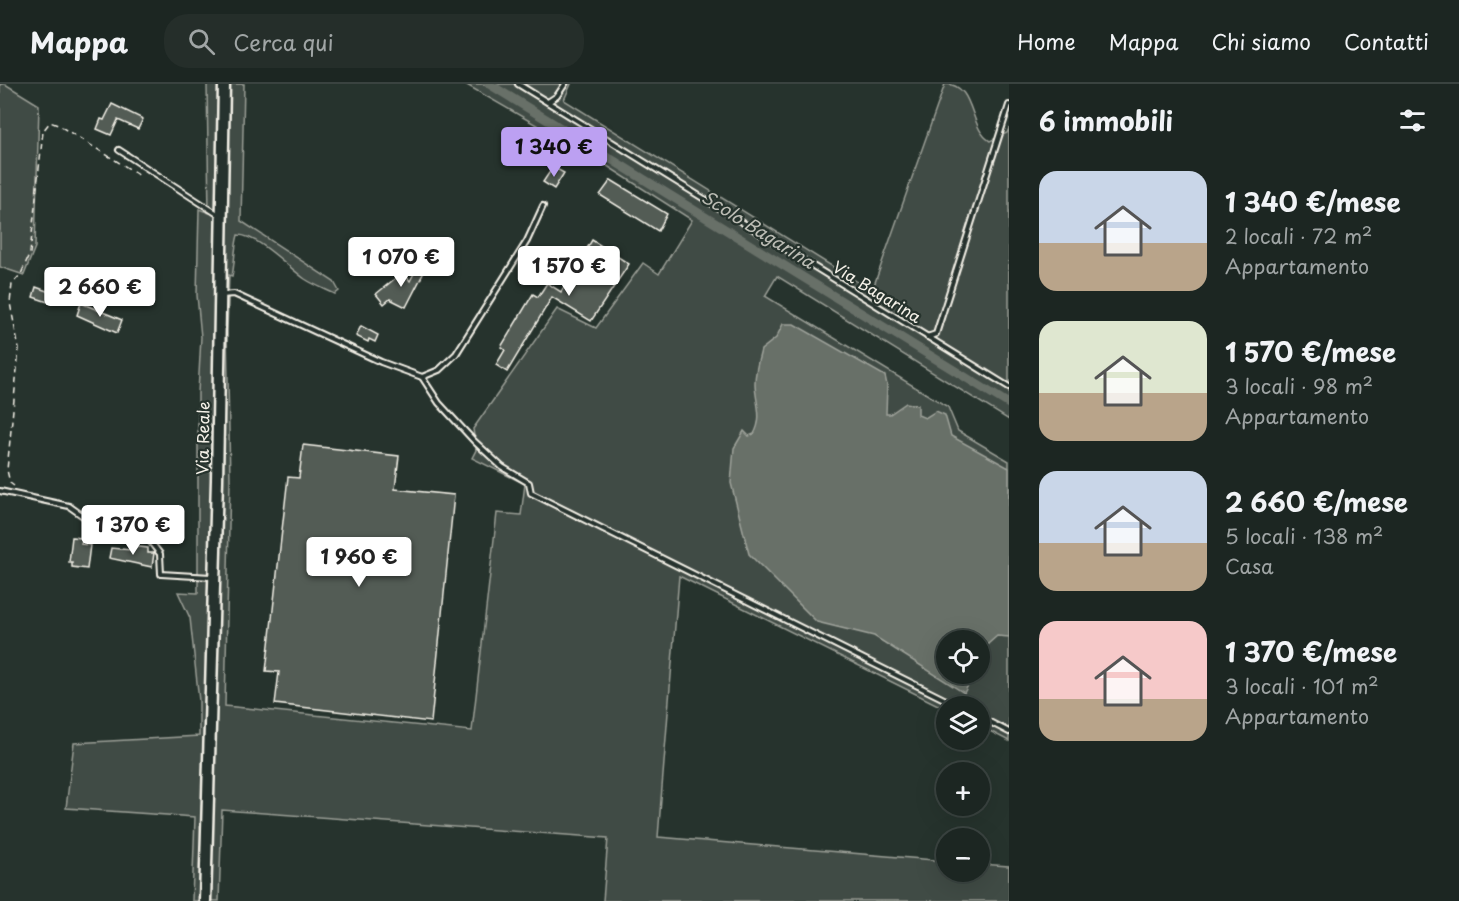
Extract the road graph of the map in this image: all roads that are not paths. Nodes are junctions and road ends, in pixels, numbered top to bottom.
1 (224, 84) edge
2 (518, 84) edge
3 (565, 84) edge
4 (547, 102) junction
5 (1009, 105) edge
6 (119, 150) dead end
7 (543, 206) dead end
8 (222, 218) junction
9 (220, 295) junction
10 (926, 337) junction
11 (422, 377) junction
12 (1009, 387) edge
13 (0, 491) edge
14 (215, 577) junction
15 (938, 696) edge
16 (990, 722) edge
17 (1009, 732) edge
18 (205, 901) edge

1 - 8 main road, Via Reale
2 - 4 lane, Via Bagarina
3 - 4 lane
4 - 10 lane, Via Bagarina
5 - 10 lane
6 - 8 lane
7 - 11 lane
8 - 9 main road, Via Reale
9 - 11 lane
9 - 14 main road, Via Reale
10 - 12 lane, Via Bagarina
11 - 15 lane
13 - 14 lane
14 - 18 main road, Via Reale
16 - 17 lane

